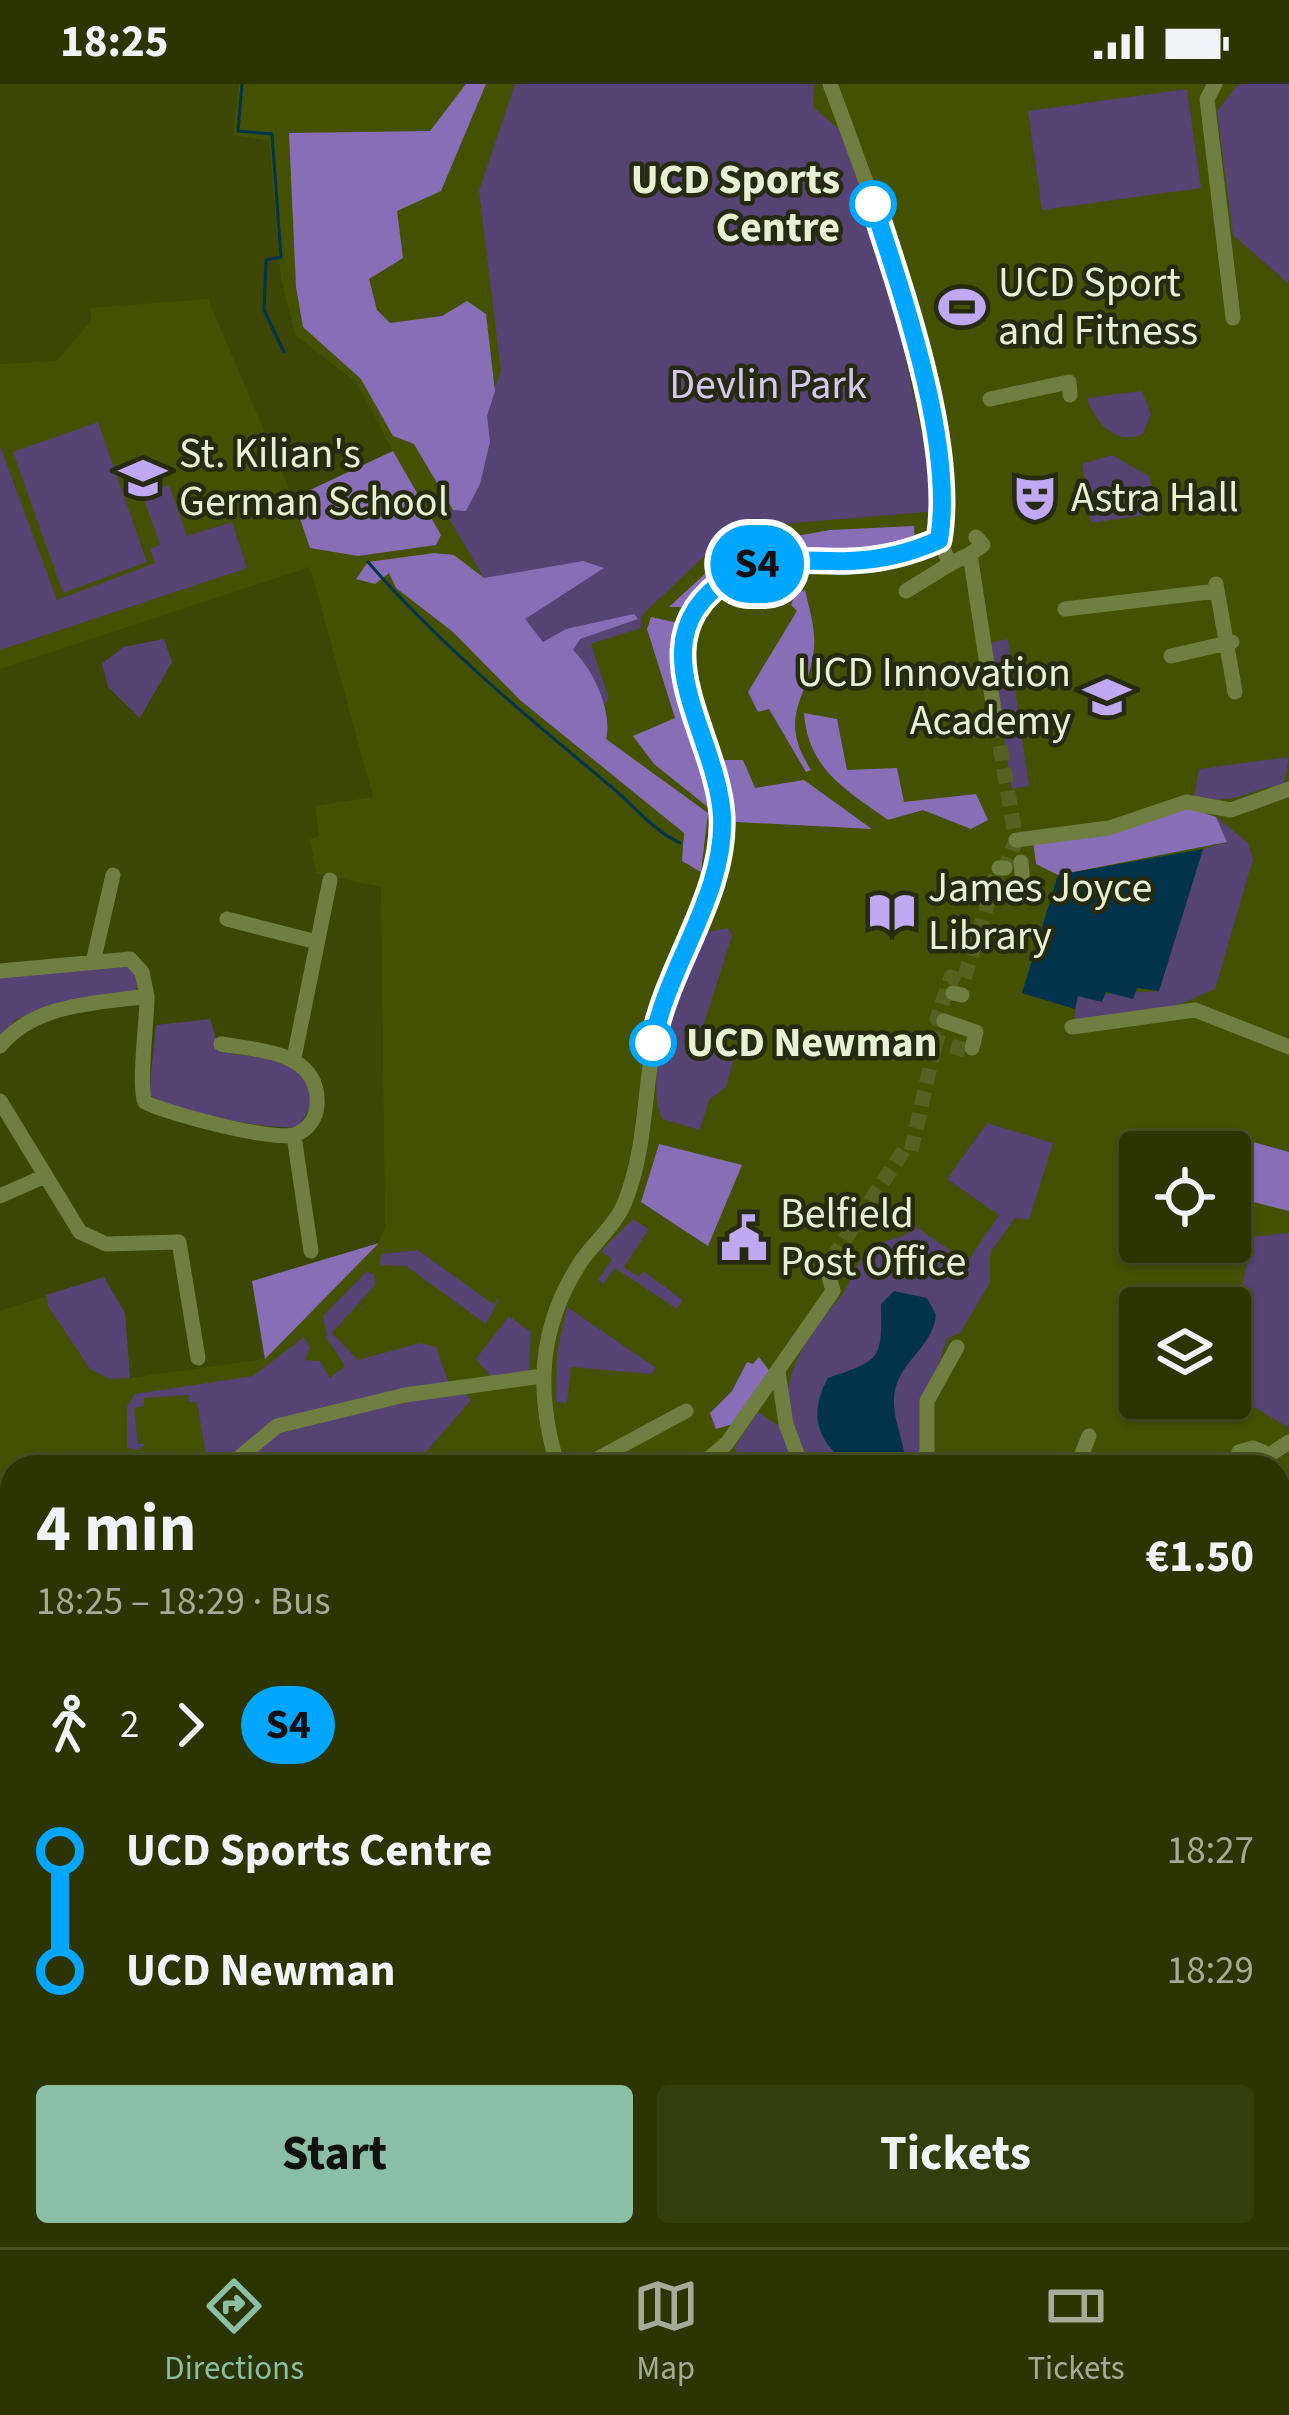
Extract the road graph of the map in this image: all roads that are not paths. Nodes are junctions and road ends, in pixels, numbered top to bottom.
1 (830, 84) edge
2 (1215, 84) edge
3 (1233, 318) dead end
4 (1070, 395) dead end
5 (991, 399) dead end
6 (939, 540) junction
7 (950, 564) junction
8 (906, 592) dead end
9 (1065, 609) dead end
10 (1230, 643) junction
11 (1171, 656) dead end
12 (1235, 692) dead end
13 (996, 723) tunnel mouth
14 (1289, 789) edge
15 (113, 875) dead end
16 (330, 880) dead end
17 (1023, 886) dead end
18 (227, 919) dead end
19 (316, 942) junction
20 (94, 958) junction
21 (0, 971) edge
22 (147, 996) junction
23 (944, 1022) tunnel mouth
24 (1072, 1027) dead end
25 (221, 1044) dead end
26 (0, 1046) edge
27 (1289, 1047) edge
28 (972, 1048) dead end
29 (293, 1058) junction
30 (0, 1101) edge
31 (294, 1136) junction
32 (45, 1176) junction
33 (0, 1196) edge
34 (311, 1252) dead end
35 (832, 1259) tunnel mouth
36 (957, 1347) dead end
37 (198, 1358) dead end
38 (778, 1371) junction
39 (535, 1377) dead end
40 (686, 1412) dead end
41 (1089, 1436) dead end
42 (242, 1455) edge
43 (555, 1455) edge
44 (605, 1455) edge
45 (713, 1455) edge
46 (796, 1455) edge
47 (926, 1455) edge
48 (1082, 1455) edge

1 - 6 street
2 - 3 street
4 - 5 street
6 - 7 street
6 - 43 street
7 - 8 street
7 - 13 street
9 - 10 street
10 - 11 street
10 - 12 street
14 - 17 street
15 - 20 street
16 - 19 street
18 - 19 street
19 - 29 street
20 - 21 street
20 - 22 street
22 - 26 street
22 - 31 street
23 - 28 street
24 - 27 street
25 - 29 street
29 - 31 street
30 - 32 street
31 - 34 street
32 - 33 street
32 - 37 street
35 - 38 street
36 - 47 street
38 - 45 street
38 - 46 street
39 - 42 street
40 - 44 street
41 - 48 street

